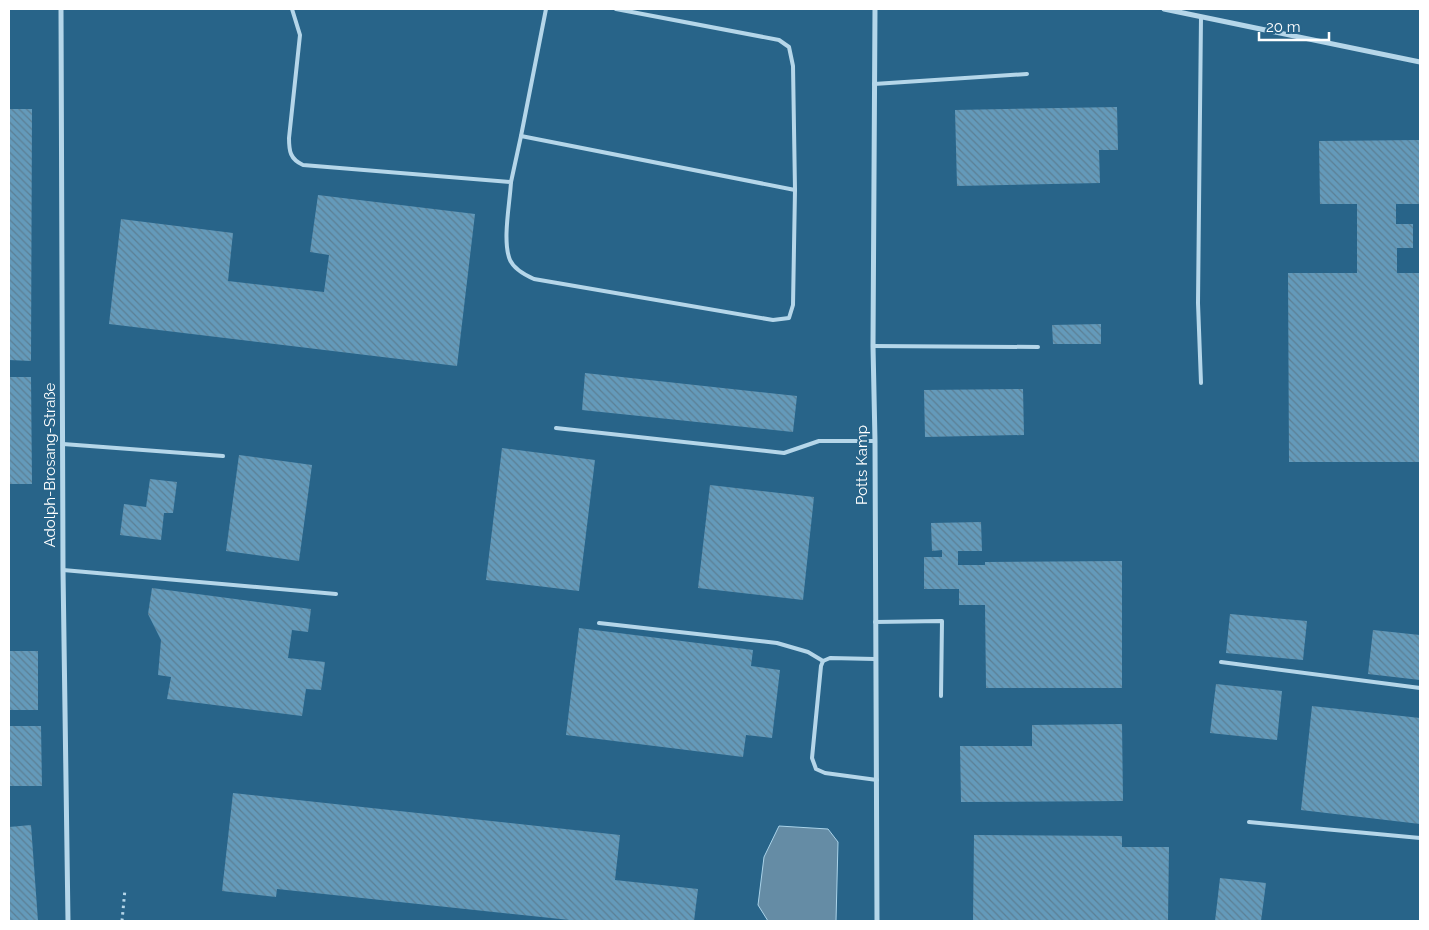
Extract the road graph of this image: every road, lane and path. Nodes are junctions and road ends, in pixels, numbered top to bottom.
1 (61, 9) edge
2 (292, 9) edge
3 (546, 9) edge
4 (616, 9) edge
5 (875, 9) edge
6 (1164, 9) edge
7 (1171, 10) edge
8 (1201, 17) junction
9 (1420, 62) edge
10 (1027, 74) dead end
11 (874, 84) junction
12 (520, 136) junction
13 (512, 182) junction
14 (795, 190) junction
15 (873, 346) junction
16 (1038, 347) dead end
17 (1201, 384) dead end
18 (556, 428) dead end
19 (875, 442) junction
20 (63, 444) junction
21 (223, 456) dead end
22 (63, 570) junction
23 (336, 594) dead end
24 (598, 622) dead end
25 (875, 622) junction
26 (876, 659) junction
27 (823, 661) junction
28 (1221, 662) dead end
29 (1420, 688) edge
30 (941, 696) dead end
31 (876, 780) junction
32 (1249, 822) dead end
33 (1420, 838) edge
34 (125, 889) dead end
35 (68, 921) edge
36 (122, 921) edge
37 (877, 921) edge

1 - 20 street, Adolph-Brosang-Straße
2 - 13 lane
3 - 12 lane
4 - 14 lane
5 - 11 street, Potts Kamp
6 - 7 street
7 - 8 street
8 - 9 street
8 - 17 lane
10 - 11 lane
11 - 15 street, Potts Kamp
12 - 13 lane
12 - 14 lane
13 - 14 lane
15 - 16 lane
15 - 19 street, Potts Kamp
18 - 19 lane
19 - 25 street, Potts Kamp
20 - 21 lane
20 - 22 street, Adolph-Brosang-Straße
22 - 23 lane
22 - 35 street, Adolph-Brosang-Straße
24 - 27 lane
25 - 26 street, Potts Kamp
25 - 30 lane
26 - 27 lane
26 - 31 street, Potts Kamp
27 - 31 lane
28 - 29 lane
31 - 37 street, Potts Kamp
32 - 33 lane
34 - 36 path

